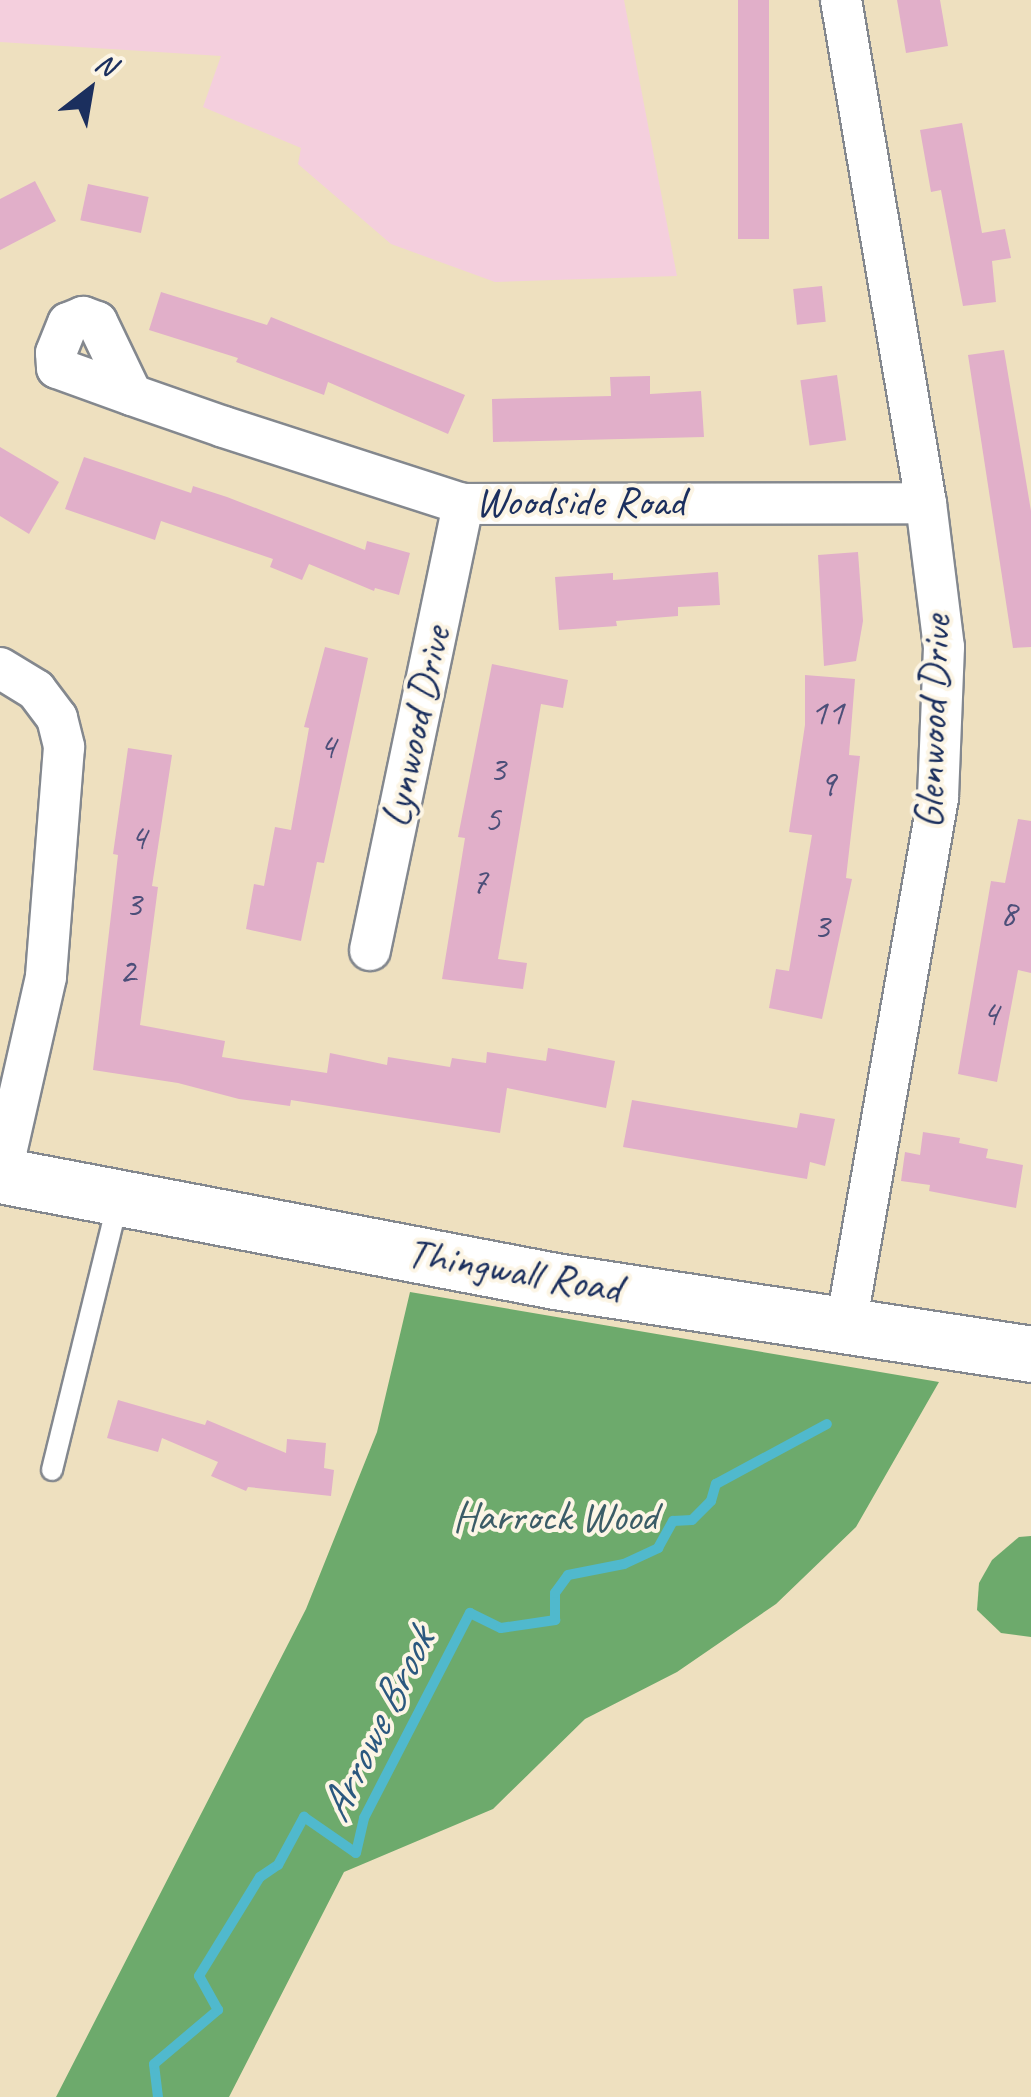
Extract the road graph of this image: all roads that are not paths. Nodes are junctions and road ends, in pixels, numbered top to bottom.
1 (841, 0) edge
2 (132, 395) dead end
3 (926, 503) junction
4 (463, 504) junction
5 (0, 668) edge
6 (370, 950) dead end
7 (0, 1175) edge
8 (118, 1199) junction
9 (846, 1325) junction
10 (1031, 1354) edge
11 (52, 1470) dead end

1 - 3 street, Glenwood Drive
2 - 4 street, Woodside Road
3 - 4 street, Woodside Road
3 - 9 street, Glenwood Drive
4 - 6 street, Lynwood Drive
5 - 7 street
7 - 8 street, Thingwall Road
8 - 9 street, Thingwall Road
8 - 11 lane
9 - 10 street, Thingwall Road

